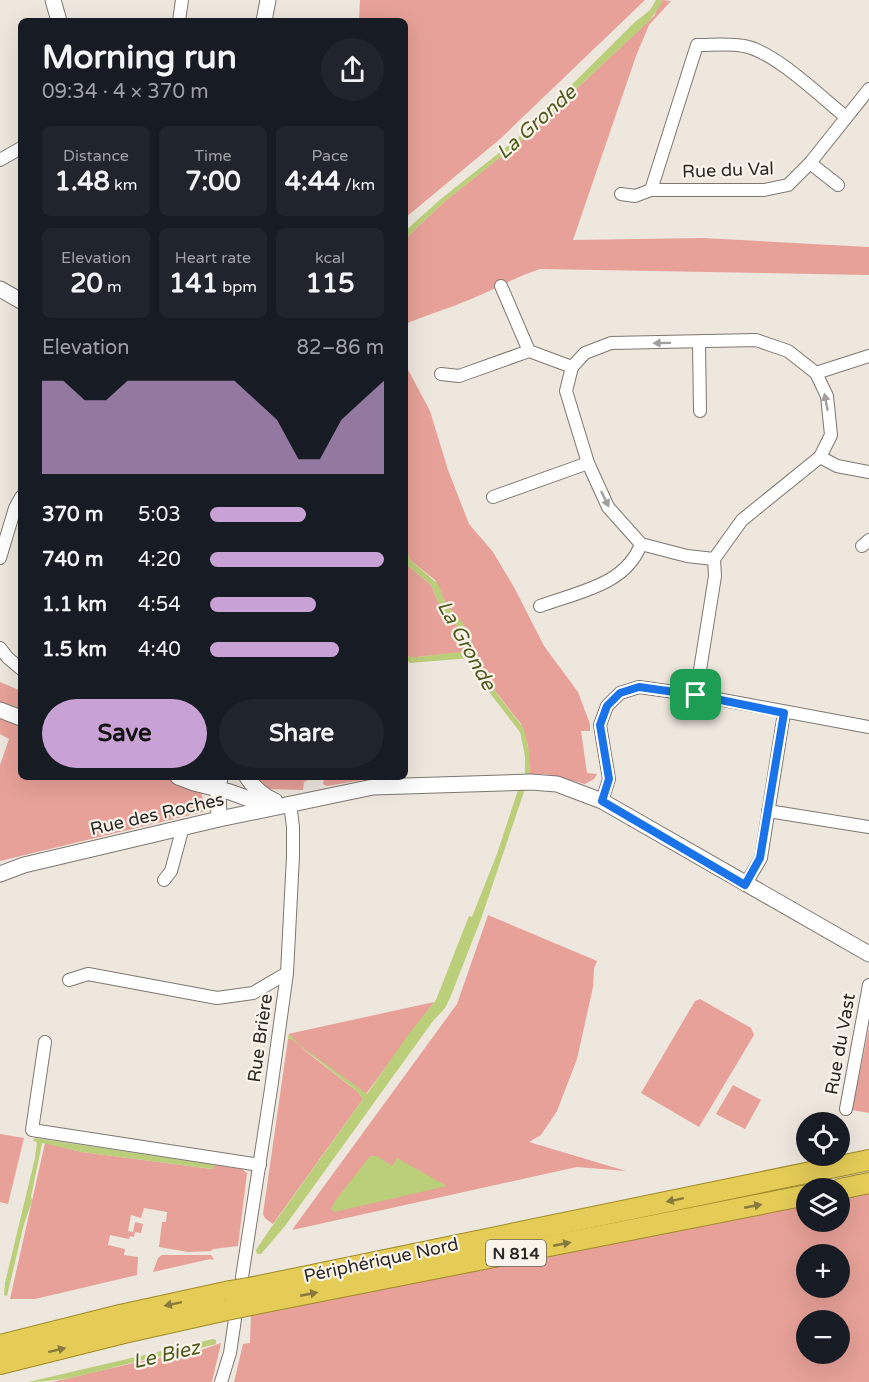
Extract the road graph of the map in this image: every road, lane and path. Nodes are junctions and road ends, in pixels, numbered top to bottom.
1 (53, 0) edge
2 (182, 0) edge
3 (268, 0) edge
4 (58, 18) edge
5 (179, 18) edge
6 (265, 18) edge
7 (869, 88) edge
8 (846, 117) junction
9 (18, 150) edge
10 (0, 160) edge
11 (810, 163) junction
12 (838, 185) dead end
13 (651, 190) junction
14 (621, 194) dead end
15 (501, 286) dead end
16 (0, 289) edge
17 (18, 299) edge
18 (699, 342) junction
19 (529, 351) junction
20 (869, 356) edge
21 (572, 367) junction
22 (816, 373) junction
23 (441, 374) dead end
24 (700, 411) dead end
25 (820, 457) junction
26 (588, 463) junction
27 (869, 472) edge
28 (493, 497) dead end
29 (18, 502) edge
30 (641, 544) junction
31 (0, 558) edge
32 (714, 559) junction
33 (540, 606) dead end
34 (0, 648) edge
35 (18, 666) edge
36 (696, 695) junction
37 (0, 710) edge
38 (784, 713) junction
39 (18, 717) edge
40 (869, 727) edge
41 (198, 780) edge
42 (242, 780) edge
43 (249, 780) edge
44 (219, 783) edge
45 (240, 795) junction
46 (602, 801) junction
47 (282, 805) junction
48 (768, 811) junction
49 (238, 814) junction
50 (219, 819) junction
51 (869, 826) edge
52 (183, 827) junction
53 (0, 874) edge
54 (164, 880) dead end
55 (745, 885) junction
56 (865, 949) edge
57 (287, 973) junction
58 (69, 980) dead end
59 (869, 985) edge
60 (45, 1042) dead end
61 (846, 1109) dead end
62 (869, 1160) edge
63 (260, 1165) junction
64 (869, 1183) edge
65 (850, 1187) edge
66 (796, 1197) edge
67 (240, 1298) junction
68 (0, 1345) edge
69 (0, 1364) edge
70 (221, 1382) edge

1 - 4 street
2 - 5 street
3 - 6 street
7 - 8 street, Rue du Val
8 - 11 street, Rue du Val
8 - 13 street
9 - 10 street
11 - 12 street
11 - 13 street, Rue du Val
13 - 14 street, Rue du Val
15 - 19 street
16 - 17 street
18 -> 21 street
18 - 22 street
18 - 24 street
19 - 21 street
19 - 23 street
20 - 22 street
21 - 26 street
25 -> 22 street
25 - 27 street
25 - 32 street
26 - 28 street
26 -> 30 street
29 - 31 street
30 - 32 street
30 - 33 street
32 - 36 street
34 - 35 street
36 - 38 street
36 - 46 street
37 - 39 street
38 - 40 street
38 - 48 street
41 - 44 street
42 - 45 street
43 - 47 street
44 - 45 street
44 - 50 street
45 - 47 street
45 - 49 street
46 - 47 street, Rue des Roches
46 - 55 street, Rue des Roches
47 - 49 street, Rue des Roches
47 - 57 street, Rue Brière
48 - 51 street
48 - 55 street
49 - 50 street, Rue des Roches
50 - 52 street, Rue des Roches
52 - 53 street, Rue des Roches
52 - 54 street
55 - 56 street, Rue des Roches
57 - 58 street
57 - 63 street, Rue Brière
59 - 61 street, Rue du Vast
60 - 63 street
62 -> 67 highway, Périphérique Nord / N 814
63 - 67 street, Rue Brière
64 - 65 highway
67 -> 66 highway, Périphérique Nord / N 814
67 -> 68 highway, Périphérique Nord / N 814
69 -> 67 highway, Périphérique Nord / N 814
67 - 70 street, Rue Brière

